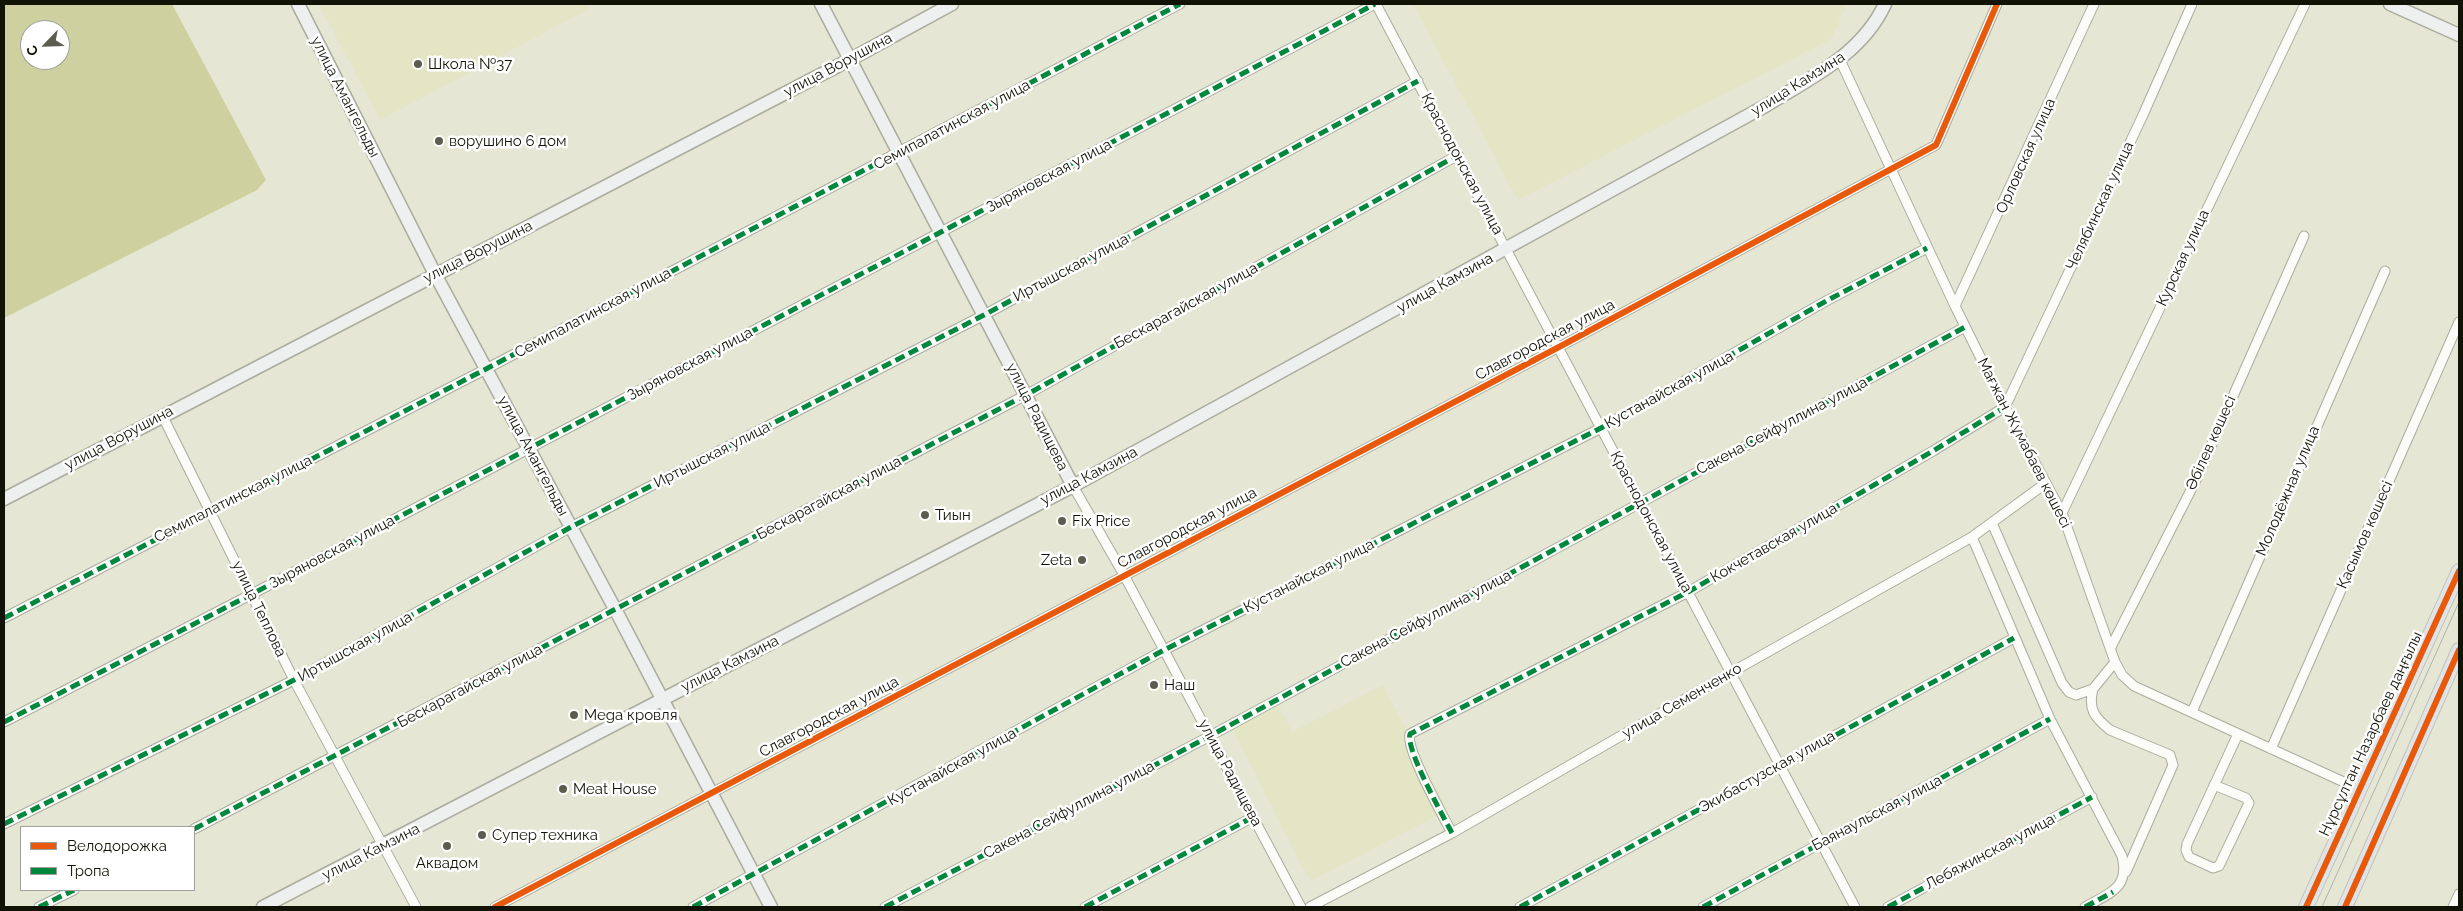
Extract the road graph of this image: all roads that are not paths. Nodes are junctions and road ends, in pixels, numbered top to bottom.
1 (298, 4) edge
2 (821, 4) edge
3 (952, 4) edge
4 (1180, 4) edge
5 (1376, 4) edge
6 (1885, 4) edge
7 (1997, 4) edge
8 (2094, 4) edge
9 (2192, 4) edge
10 (2305, 4) edge
11 (2390, 4) edge
12 (2407, 7) edge
13 (2459, 35) edge
14 (851, 60) junction
15 (1840, 60) junction
16 (1418, 81) junction
17 (899, 152) junction
18 (1458, 155) junction
19 (1889, 168) junction
20 (941, 232) junction
21 (2304, 236) dead end
22 (1927, 248) junction
23 (1507, 250) junction
24 (2385, 271) dead end
25 (435, 274) junction
26 (1955, 306) junction
27 (984, 315) junction
28 (2459, 322) edge
29 (1965, 327) junction
30 (1559, 347) junction
31 (486, 369) junction
32 (1026, 395) junction
33 (2005, 407) junction
34 (162, 415) junction
35 (1601, 428) junction
36 (528, 449) junction
37 (2046, 483) junction
38 (1072, 486) junction
39 (4, 498) edge
40 (1640, 502) junction
41 (210, 511) junction
42 (2062, 513) junction
43 (1992, 523) junction
44 (571, 527) junction
45 (1972, 537) junction
46 (2459, 571) edge
47 (1124, 575) junction
48 (1688, 592) junction
49 (252, 594) junction
50 (615, 609) junction
51 (4, 618) edge
52 (2014, 638) junction
53 (2111, 647) junction
54 (1164, 650) junction
55 (2459, 650) edge
56 (2115, 662) junction
57 (1732, 672) junction
58 (294, 680) junction
59 (2093, 689) junction
60 (662, 699) junction
61 (2192, 712) junction
62 (2050, 719) junction
63 (4, 722) edge
64 (2238, 734) junction
65 (1210, 736) junction
66 (2271, 749) junction
67 (335, 757) junction
68 (1780, 765) junction
69 (2214, 785) junction
70 (2359, 789) junction
71 (712, 792) junction
72 (2092, 798) junction
73 (1253, 817) junction
74 (4, 824) edge
75 (195, 828) edge
76 (1452, 833) junction
77 (1822, 843) junction
78 (383, 846) junction
79 (754, 875) junction
80 (2124, 877) junction
81 (72, 891) edge
82 (2459, 894) edge
83 (39, 907) edge
84 (264, 907) edge
85 (416, 907) edge
86 (495, 907) edge
87 (693, 907) edge
88 (771, 907) edge
89 (885, 907) edge
90 (1085, 907) edge
91 (1301, 907) edge
92 (1310, 907) edge
93 (1520, 907) edge
94 (1703, 907) edge
95 (1855, 907) edge
96 (1888, 907) edge
97 (2085, 907) edge
98 (2306, 907) edge
99 (2345, 907) edge
100 (2453, 907) edge

1 - 25 street, улица Амангельды
2 - 14 street, улица Радищева
3 - 14 street, улица Ворушина
4 - 17 street, Семипалатинская улица
5 - 16 street, Краснодонская улица
5 - 20 street, Зыряновская улица
6 - 15 street, улица Камзина
7 - 19 street, Славгородская улица
8 - 26 street, Орловская улица
9 - 33 street, Челябинская улица
10 - 42 street, Курская улица
11 - 12 street
12 - 13 street
14 - 17 street, улица Радищева
14 - 25 street, улица Ворушина
15 - 19 street, Мағжан Жұмабаев көшесі
15 - 23 street, улица Камзина
16 - 18 street, Краснодонская улица
16 - 27 street, Иртышская улица
17 - 20 street, улица Радищева
17 - 31 street, Семипалатинская улица
18 - 23 street, Краснодонская улица
18 - 32 street, Бескарагайская улица
19 - 22 street, Мағжан Жұмабаев көшесі
19 - 30 street, Славгородская улица
20 - 27 street, улица Радищева
20 - 36 street, Зыряновская улица
21 - 53 street, Әбілев көшесі
22 - 26 street, Мағжан Жұмабаев көшесі
22 - 35 street, Кустанайская улица
23 - 30 street, Краснодонская улица
23 - 38 street, улица Камзина
24 - 61 street, Молодёжная улица
25 - 31 street, улица Амангельды
25 - 34 street, улица Ворушина
26 - 29 street, Мағжан Жұмабаев көшесі
27 - 32 street, улица Радищева
27 - 44 street, Иртышская улица
28 - 66 street, Қасымов көшесі
29 - 33 street, Мағжан Жұмабаев көшесі
29 - 40 street, Сакена Сейфуллина улица
30 - 35 street, Краснодонская улица
30 - 47 street, Славгородская улица
31 - 36 street, улица Амангельды
31 - 41 street, Семипалатинская улица
32 - 38 street, улица Радищева
32 - 50 street, Бескарагайская улица
33 - 37 street, Мағжан Жұмабаев көшесі
33 - 48 street, Кокчетавская улица
34 - 39 street, улица Ворушина
34 - 41 street, улица Теплова
35 - 40 street, Краснодонская улица
35 - 54 street, Кустанайская улица
36 - 44 street, улица Амангельды
36 - 49 street, Зыряновская улица
37 - 42 street, Мағжан Жұмабаев көшесі
37 - 43 street, улица Семенченко
38 - 47 street, улица Радищева
38 - 60 street, улица Камзина
40 - 48 street, Краснодонская улица
40 - 65 street, Сакена Сейфуллина улица
41 - 49 street, улица Теплова
41 - 51 street, Семипалатинская улица
42 - 53 street, Мағжан Жұмабаев көшесі
43 - 45 street, улица Семенченко
43 - 59 street
44 - 50 street, улица Амангельды
44 - 58 street, Иртышская улица
45 - 52 street
45 - 57 street, улица Семенченко
46 - 70 main road, Нұрсұлтан Назарбаев даңғылы
47 - 54 street, улица Радищева
47 - 71 street, Славгородская улица
48 - 57 street, Краснодонская улица
48 - 76 street, Кокчетавская улица
49 - 58 street, улица Теплова
49 - 63 street, Зыряновская улица
50 - 60 street, улица Амангельды
50 - 67 street, Бескарагайская улица
52 - 62 street
52 - 68 street, Экибастузская улица
53 - 56 street, Мағжан Жұмабаев көшесі
54 - 65 street, улица Радищева
54 - 79 street, Кустанайская улица
55 - 99 main road
56 - 59 street
56 - 61 street, Мағжан Жұмабаев көшесі
57 - 68 street, Краснодонская улица
57 - 76 street, улица Семенченко
58 - 67 street, улица Теплова
58 - 74 street, Иртышская улица
59 - 80 street
60 - 71 street, улица Амангельды
60 - 78 street, улица Камзина
61 - 64 street, Мағжан Жұмабаев көшесі
62 - 72 street
62 - 77 street, Баянаульская улица
64 - 66 street, Мағжан Жұмабаев көшесі
64 - 69 street
65 - 73 street, улица Радищева
65 - 89 street, Сакена Сейфуллина улица
66 - 70 street, Мағжан Жұмабаев көшесі
67 - 75 street, Бескарагайская улица
67 - 78 street, улица Теплова
68 - 77 street, Краснодонская улица
68 - 93 street, Экибастузская улица
69 - 69 street
70 - 98 main road, Нұрсұлтан Назарбаев даңғылы
71 - 79 street, улица Амангельды
71 - 86 street, Славгородская улица
72 - 80 street
72 - 96 street, Лебяжинская улица
73 - 90 street
73 - 91 street, улица Радищева
76 - 92 street, улица Семенченко
77 - 94 street, Баянаульская улица
77 - 95 street, Краснодонская улица
78 - 84 street, улица Камзина
78 - 85 street, улица Теплова
79 - 87 street, Кустанайская улица
79 - 88 street, улица Амангельды
80 - 97 street
81 - 83 street
82 - 100 street

